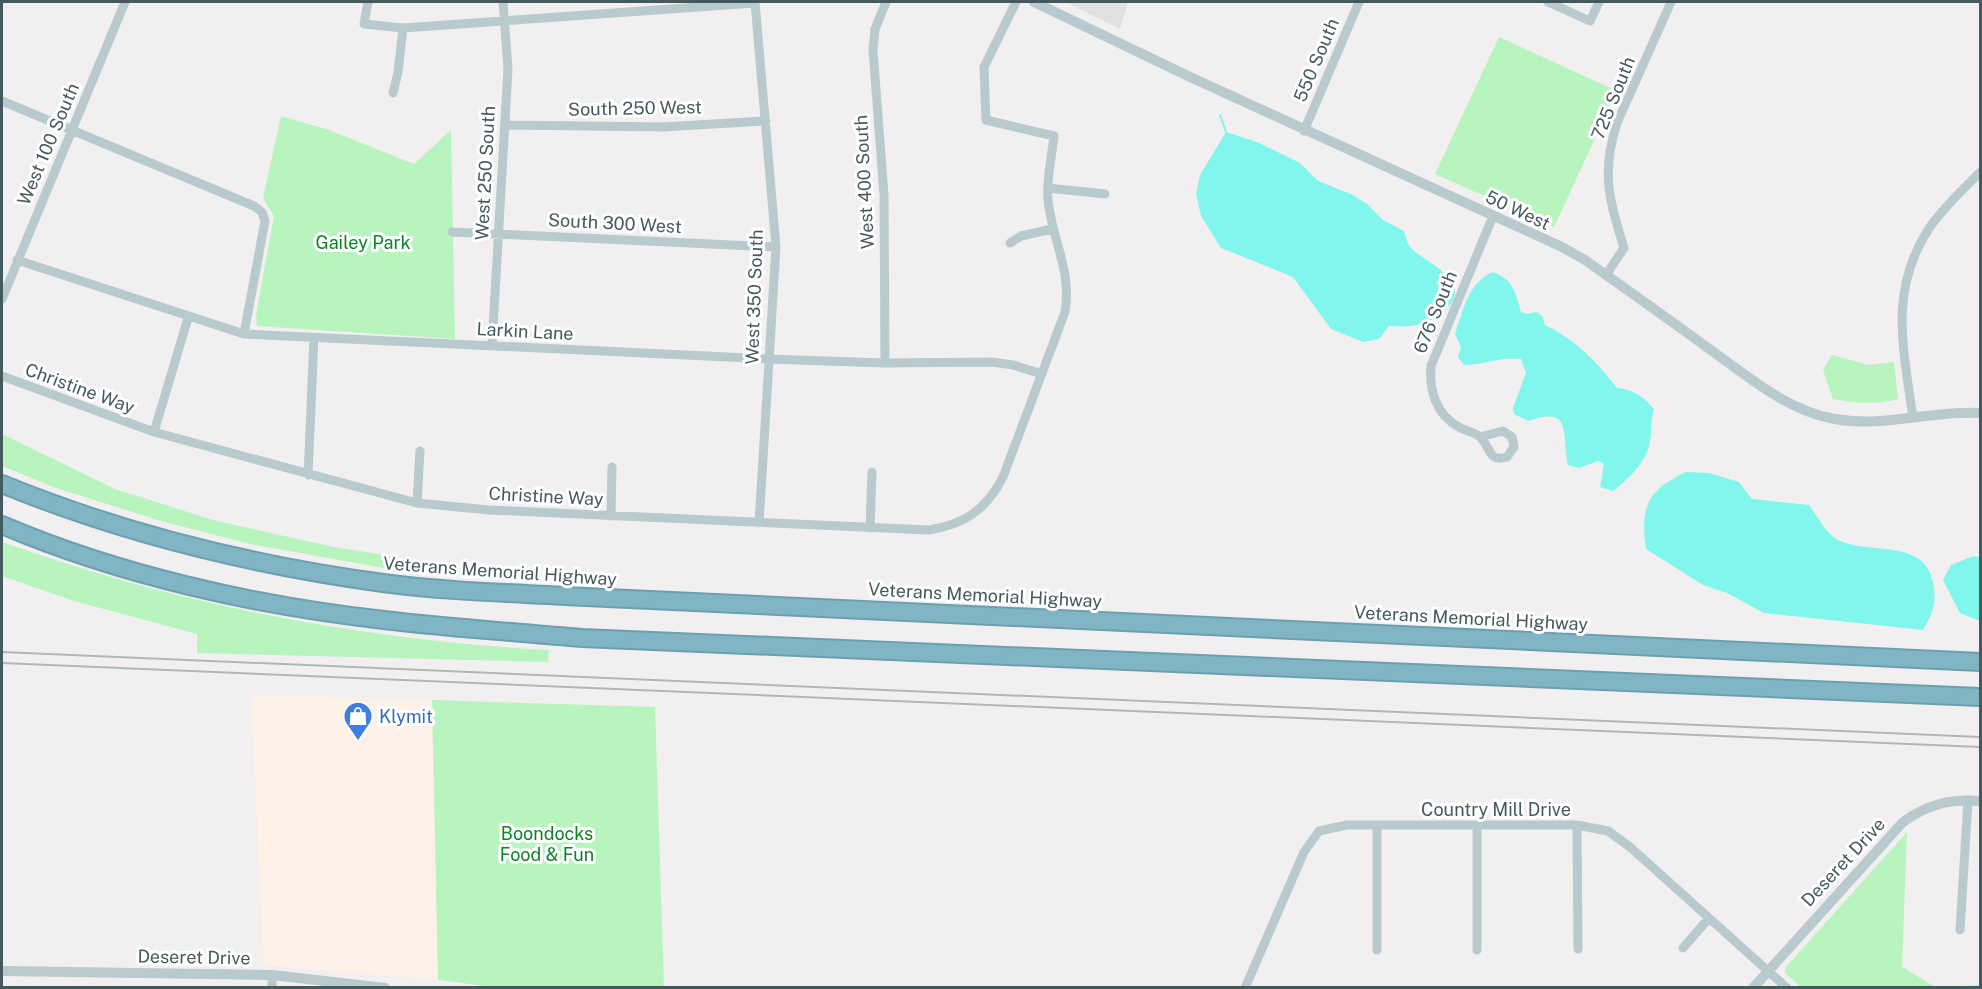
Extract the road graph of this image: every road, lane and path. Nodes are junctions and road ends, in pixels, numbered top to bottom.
1 (125, 2) edge
2 (368, 2) edge
3 (503, 2) edge
4 (755, 2) edge
5 (885, 2) edge
6 (1016, 2) edge
7 (1034, 2) edge
8 (1356, 2) edge
9 (1548, 2) edge
10 (1599, 2) edge
11 (1671, 2) edge
12 (504, 21) junction
13 (403, 28) junction
14 (393, 93) dead end
15 (2, 101) edge
16 (766, 121) junction
17 (505, 125) junction
18 (71, 130) junction
19 (1304, 130) junction
20 (1980, 172) edge
21 (1048, 188) junction
22 (1105, 194) dead end
23 (1493, 216) junction
24 (1052, 229) junction
25 (452, 232) dead end
26 (498, 234) junction
27 (1010, 243) dead end
28 (776, 247) junction
29 (17, 260) junction
30 (1606, 275) junction
31 (2, 299) edge
32 (188, 318) junction
33 (244, 334) junction
34 (314, 338) junction
35 (492, 346) junction
36 (769, 359) junction
37 (885, 363) junction
38 (1042, 374) junction
39 (2, 376) edge
40 (1980, 413) edge
41 (1913, 418) junction
42 (154, 432) junction
43 (1480, 437) dead end
44 (420, 451) dead end
45 (612, 467) dead end
46 (872, 472) dead end
47 (309, 475) junction
48 (2, 479) edge
49 (2, 484) edge
50 (34, 497) junction
51 (417, 503) junction
52 (611, 516) junction
53 (759, 523) junction
54 (2, 526) edge
55 (870, 528) junction
56 (1980, 662) edge
57 (1980, 697) edge
58 (1968, 800) junction
59 (1980, 801) edge
60 (1377, 825) junction
61 (1477, 825) junction
62 (1577, 825) junction
63 (1709, 918) junction
64 (1960, 930) dead end
65 (1683, 948) dead end
66 (1578, 949) dead end
67 (1377, 950) dead end
68 (1478, 950) dead end
69 (1767, 970) junction
70 (2, 971) edge
71 (272, 975) junction
72 (272, 987) edge
73 (384, 987) edge
74 (1245, 987) edge
75 (1753, 987) edge
76 (1787, 987) edge

1 - 18 street, West 100 South
2 - 13 street
3 - 12 street, West 250 South
4 - 12 street
4 - 16 street, West 350 South
5 - 37 street, West 400 South
6 - 21 street, Christine Way
7 - 19 street, 50 West
8 - 19 street, 550 South
9 - 10 street
11 - 30 street, 725 South
12 - 13 street
12 - 17 street, West 250 South
13 - 14 street
15 - 18 street
16 - 17 street, South 250 West
16 - 28 street, West 350 South
17 - 26 street, West 250 South
18 - 29 street, West 100 South
18 - 33 street
19 - 23 street, 50 West
20 - 41 street
21 - 22 street
21 - 24 street, Christine Way
23 - 30 street, 50 West
23 - 43 street, 676 South
24 - 27 street
24 - 38 street, Christine Way
25 - 26 street, South 300 West
26 - 28 street, South 300 West
26 - 35 street, West 250 South
28 - 36 street, West 350 South
29 - 31 street, West 100 South
29 - 32 street, Larkin Lane
30 - 41 street, 50 West
32 - 33 street, Larkin Lane
32 - 42 street
33 - 34 street, Larkin Lane
34 - 35 street, Larkin Lane
34 - 47 street
35 - 36 street, Larkin Lane
36 - 37 street, Larkin Lane
36 - 53 street, West 350 South
37 - 38 street, Larkin Lane
38 - 55 street, Christine Way
39 - 42 street, Christine Way
40 - 41 street, 50 West
42 - 47 street, Christine Way
44 - 51 street
45 - 52 street
46 - 55 street
47 - 51 street, Christine Way
48 - 50 highway
49 - 50 highway, Veterans Memorial Highway
50 - 56 highway, Veterans Memorial Highway
51 - 52 street, Christine Way
52 - 53 street, Christine Way
53 - 55 street, Christine Way
54 - 57 highway
58 - 59 street, Deseret Drive
58 - 64 street
58 - 69 street, Deseret Drive
60 - 61 street, Country Mill Drive
60 - 67 street
60 - 74 street, Country Mill Drive
61 - 62 street, Country Mill Drive
61 - 68 street
62 - 63 street, Country Mill Drive
62 - 66 street
63 - 65 street
63 - 69 street, Country Mill Drive
69 - 75 street, Deseret Drive
69 - 76 street, Country Mill Drive
70 - 71 street, Deseret Drive
71 - 72 street
71 - 73 street, Deseret Drive

